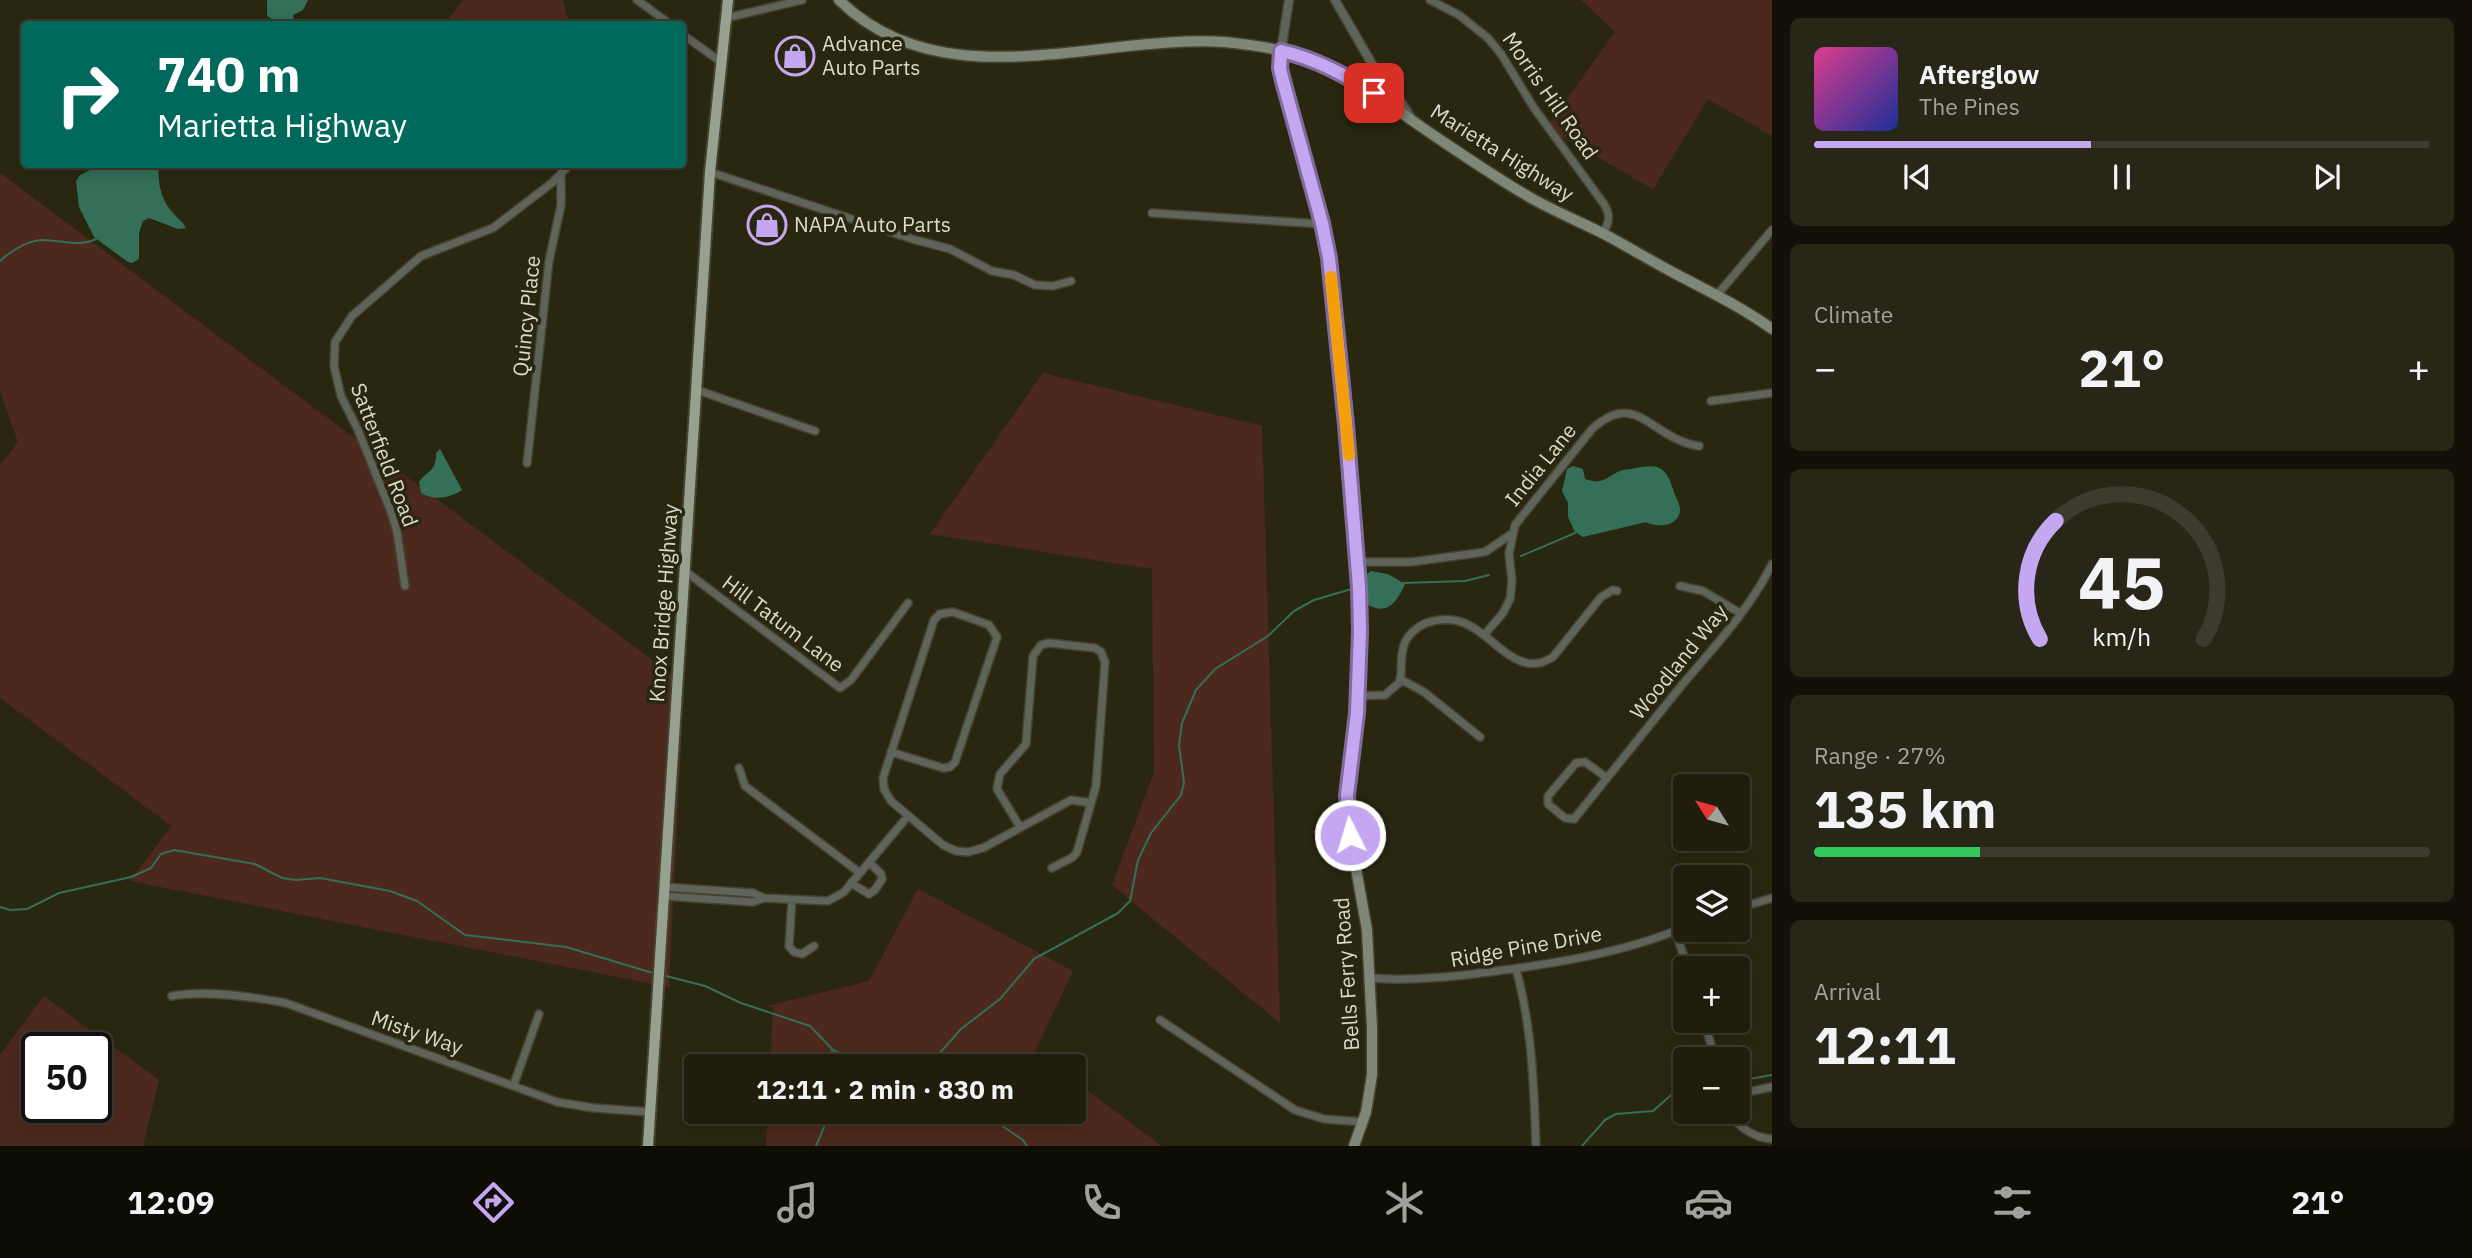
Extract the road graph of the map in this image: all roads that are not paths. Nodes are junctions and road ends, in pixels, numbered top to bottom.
1 (637, 0) edge
2 (728, 0) edge
3 (802, 0) edge
4 (839, 0) edge
5 (1289, 0) edge
6 (1335, 0) edge
7 (1430, 0) edge
8 (726, 18) junction
9 (666, 21) edge
10 (686, 37) edge
11 (1281, 51) junction
12 (721, 62) junction
13 (1372, 66) junction
14 (1374, 93) junction
15 (1413, 120) junction
16 (565, 168) edge
17 (710, 172) junction
18 (561, 173) junction
19 (1152, 213) dead end
20 (1322, 223) junction
21 (1772, 230) edge
22 (1603, 234) junction
23 (1071, 281) dead end
24 (1717, 295) junction
25 (1772, 329) edge
26 (697, 390) junction
27 (1772, 393) edge
28 (1711, 401) dead end
29 (815, 430) dead end
30 (1699, 446) dead end
31 (527, 463) dead end
32 (1513, 533) junction
33 (1357, 562) junction
34 (1772, 564) edge
35 (685, 571) junction
36 (405, 586) dead end
37 (1680, 586) dead end
38 (1617, 591) dead end
39 (908, 603) dead end
40 (1740, 613) junction
41 (1485, 634) junction
42 (1400, 679) junction
43 (1358, 696) junction
44 (1480, 737) dead end
45 (891, 752) junction
46 (739, 768) dead end
47 (1607, 778) junction
48 (1091, 803) junction
49 (908, 816) junction
50 (1020, 827) junction
51 (869, 862) junction
52 (1052, 868) dead end
53 (860, 873) junction
54 (851, 883) junction
55 (664, 892) junction
56 (1772, 898) edge
57 (792, 900) junction
58 (1750, 904) edge
59 (1673, 932) edge
60 (814, 946) dead end
61 (1516, 969) junction
62 (1369, 978) junction
63 (173, 996) dead end
64 (539, 1014) dead end
65 (1160, 1020) dead end
66 (514, 1084) junction
67 (1772, 1087) edge
68 (1750, 1092) edge
69 (650, 1112) junction
70 (1363, 1122) junction
71 (1739, 1124) edge
72 (1772, 1139) edge
73 (648, 1146) edge
74 (1354, 1146) edge
75 (1536, 1146) edge

1 - 9 street
2 - 8 main road
3 - 8 street
4 - 11 main road, Marietta Highway
5 - 11 street
6 - 13 street
7 - 22 street, Morris Hill Road
8 - 12 main road
10 - 12 street
11 - 14 main road, Marietta Highway
11 - 20 main road, Bells Ferry Road
12 - 17 main road, Knox Bridge Highway
13 - 14 street
13 - 15 street
14 - 15 main road, Marietta Highway
15 - 22 main road, Marietta Highway
16 - 18 street, Satterfield Road
17 - 23 street
17 - 26 main road, Knox Bridge Highway
18 - 31 street, Quincy Place
18 - 36 street, Satterfield Road
19 - 20 street
20 - 33 main road, Bells Ferry Road
21 - 24 street
22 - 24 main road, Marietta Highway
24 - 25 main road, Marietta Highway
26 - 29 street
26 - 35 main road, Knox Bridge Highway
27 - 28 street
30 - 32 street, India Lane
32 - 33 street
32 - 41 street, India Lane
33 - 43 main road, Bells Ferry Road
34 - 40 street, Woodland Way
35 - 39 street, Hill Tatum Lane
35 - 55 main road, Knox Bridge Highway
37 - 40 street
38 - 41 street
40 - 47 street, Woodland Way
41 - 42 street
42 - 43 street
42 - 44 street
43 - 62 main road, Bells Ferry Road
45 - 45 street
45 - 49 street
46 - 53 street
47 - 47 street, Woodland Way
48 - 50 street
48 - 50 street
48 - 52 street
49 - 50 street
49 - 51 street
51 - 53 street
51 - 54 street
53 - 54 street
54 - 57 street
55 - 57 street
55 - 69 main road, Knox Bridge Highway
56 - 58 street
57 - 60 street
59 - 61 street, Ridge Pine Drive
61 - 62 street, Ridge Pine Drive
61 - 75 street
62 - 70 main road, Bells Ferry Road
63 - 66 street, Misty Way
64 - 66 street
65 - 70 street
66 - 69 street, Misty Way
67 - 68 street
69 - 73 main road, Knox Bridge Highway
70 - 74 main road, Bells Ferry Road
71 - 72 street

